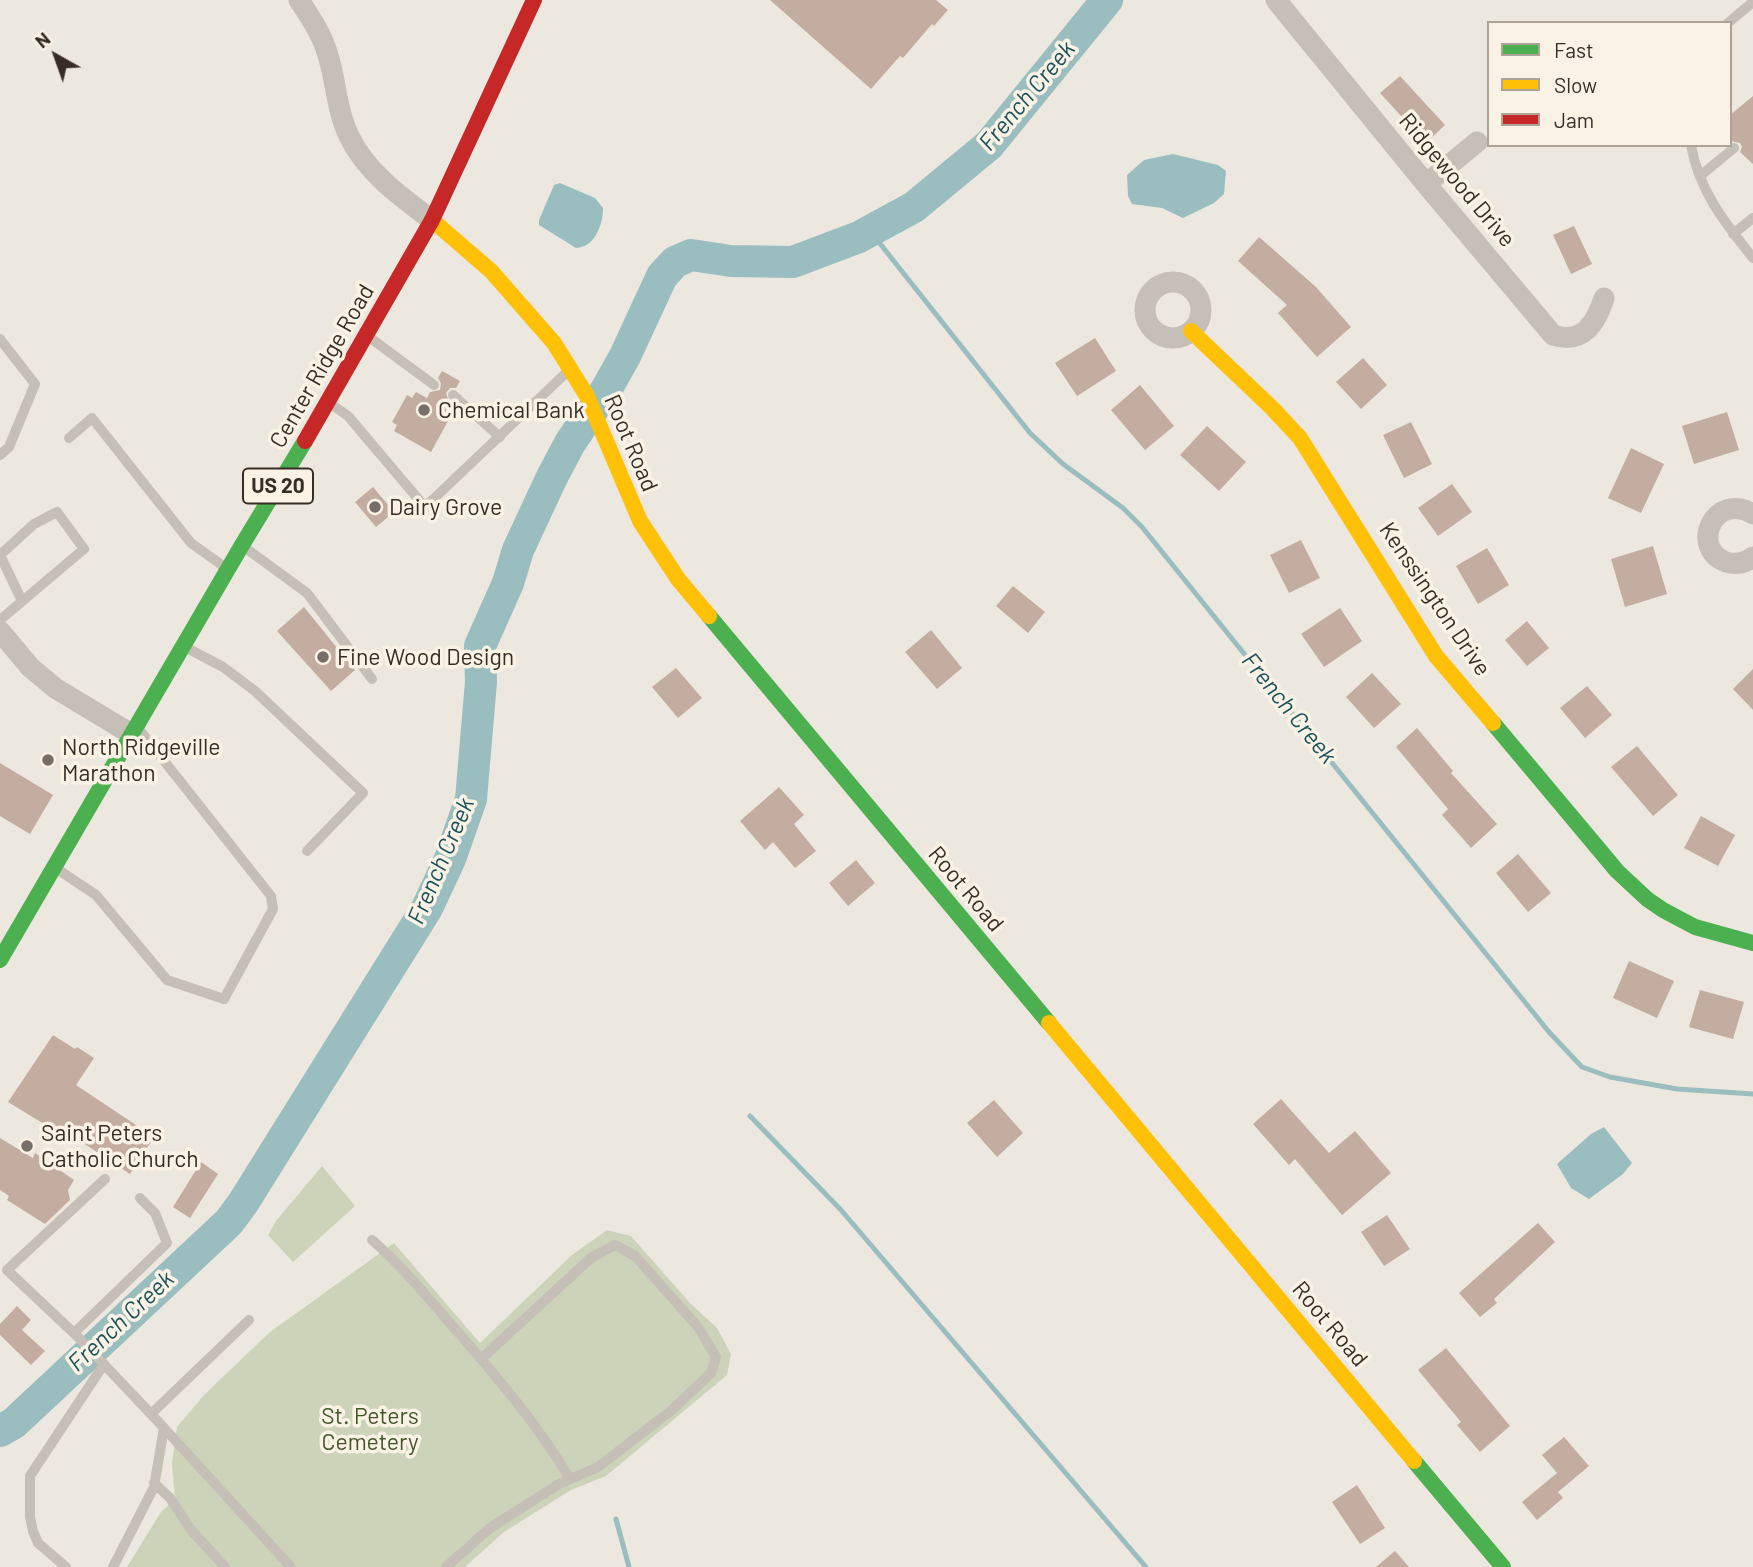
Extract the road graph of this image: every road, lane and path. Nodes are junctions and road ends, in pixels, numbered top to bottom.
1 (299, 0) edge
2 (534, 0) edge
3 (1276, 0) edge
4 (1753, 2) edge
5 (1730, 21) edge
6 (1478, 142) dead end
7 (1692, 147) edge
8 (1734, 148) dead end
9 (1700, 176) junction
10 (1426, 184) junction
11 (1753, 218) edge
12 (432, 220) junction
13 (1733, 234) junction
14 (1753, 258) edge
15 (1604, 298) dead end
16 (1191, 331) dead end
17 (367, 336) junction
18 (0, 338) edge
19 (571, 369) junction
20 (434, 385) dead end
21 (453, 395) dead end
22 (329, 402) junction
23 (500, 437) junction
24 (69, 438) dead end
25 (0, 455) edge
26 (1753, 514) edge
27 (242, 545) junction
28 (1752, 560) edge
29 (229, 570) junction
30 (22, 601) junction
31 (0, 620) edge
32 (0, 631) edge
33 (184, 647) junction
34 (372, 679) dead end
35 (135, 731) junction
36 (307, 852) dead end
37 (54, 868) junction
38 (1753, 943) edge
39 (1, 956) edge
40 (105, 1179) dead end
41 (141, 1198) dead end
42 (372, 1240) dead end
43 (249, 1320) dead end
44 (76, 1335) junction
45 (481, 1359) junction
46 (104, 1364) junction
47 (152, 1414) junction
48 (164, 1428) junction
49 (570, 1479) junction
50 (154, 1483) junction
51 (66, 1567) edge
52 (113, 1567) edge
53 (225, 1567) edge
54 (291, 1567) edge
55 (446, 1567) edge
56 (1503, 1567) edge

1 - 12 street
2 - 12 street, Center Ridge Road / US 20
3 - 10 street, Ridgewood Drive
4 - 5 lane
6 - 10 street
7 - 9 lane
8 - 9 lane
9 - 13 lane
10 - 15 street, Ridgewood Drive
11 - 13 lane
12 - 17 street, Center Ridge Road / US 20
12 - 19 street, Root Road
13 - 14 lane
16 - 38 street, Kenssington Drive
17 - 20 lane
17 - 22 street, Center Ridge Road / US 20
18 - 25 lane
19 - 23 lane
19 - 56 street, Root Road
21 - 23 lane
22 - 23 lane
22 - 27 street, Center Ridge Road / US 20
24 - 29 lane
26 - 28 street
27 - 29 street, Center Ridge Road / US 20
27 - 34 lane
29 - 33 street, Center Ridge Road / US 20
30 - 30 lane
30 - 31 lane
32 - 35 street
33 - 35 street, Center Ridge Road / US 20
33 - 36 lane
35 - 37 street, Center Ridge Road / US 20
35 - 37 lane
37 - 39 street, Center Ridge Road / US 20
40 - 44 lane
41 - 44 lane
42 - 45 lane
43 - 47 lane
44 - 46 lane
45 - 49 lane
45 - 49 lane
46 - 47 lane
46 - 51 lane
47 - 48 lane
48 - 50 lane
48 - 54 lane
49 - 55 lane
50 - 52 lane
50 - 53 lane

